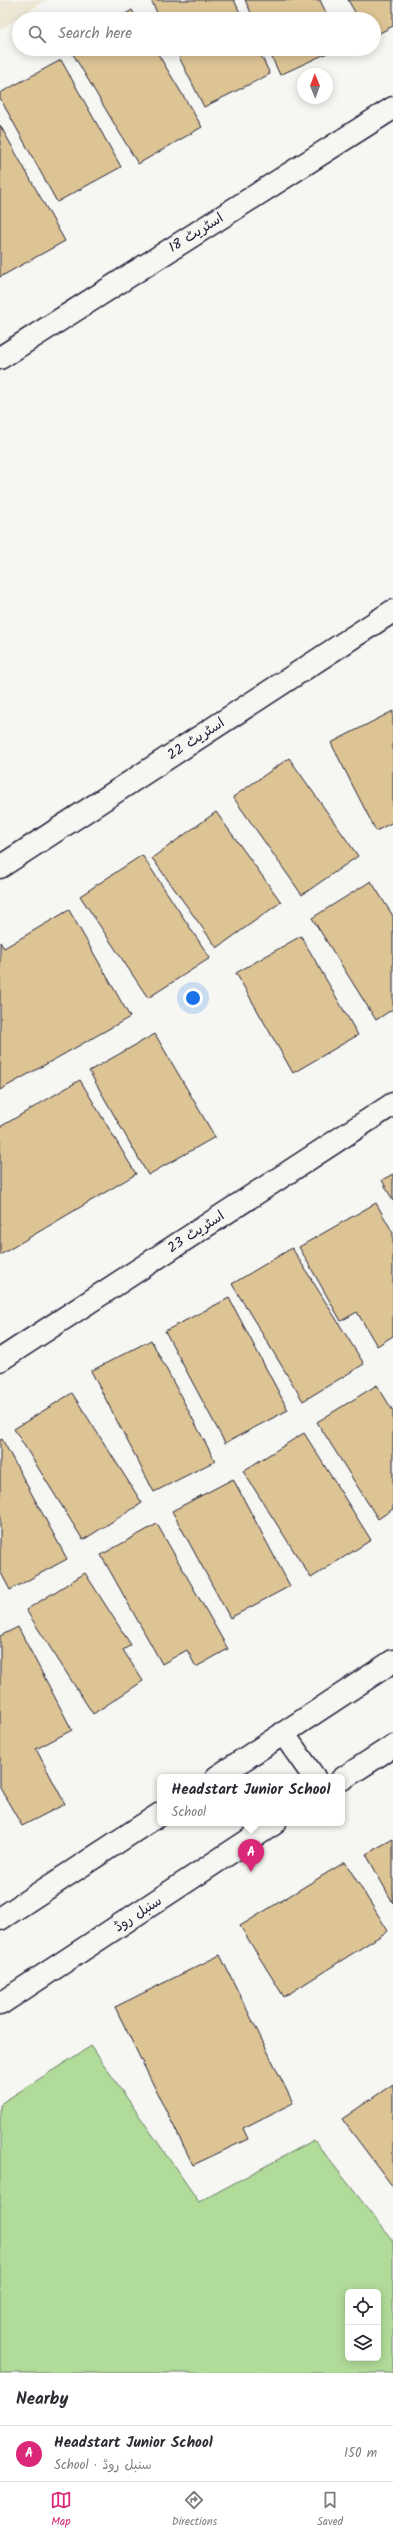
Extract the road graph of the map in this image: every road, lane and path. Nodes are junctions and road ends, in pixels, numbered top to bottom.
1 (393, 108) edge
2 (0, 358) edge
3 (393, 611) edge
4 (0, 867) edge
5 (393, 1104) edge
6 (0, 1360) edge
7 (393, 1661) edge
8 (283, 1733) junction
9 (393, 1746) edge
10 (222, 1774) edge
11 (312, 1774) edge
12 (345, 1777) edge
13 (157, 1816) edge
14 (270, 1826) edge
15 (0, 1919) edge
16 (0, 2004) edge

1 - 2 street, اسٹریٹ 18
3 - 4 street, اسٹریٹ 22
5 - 6 street, اسٹریٹ 23
7 - 8 street
8 - 10 street
8 - 11 street
9 - 12 street
13 - 15 street
14 - 16 street, سنبل روڈ

